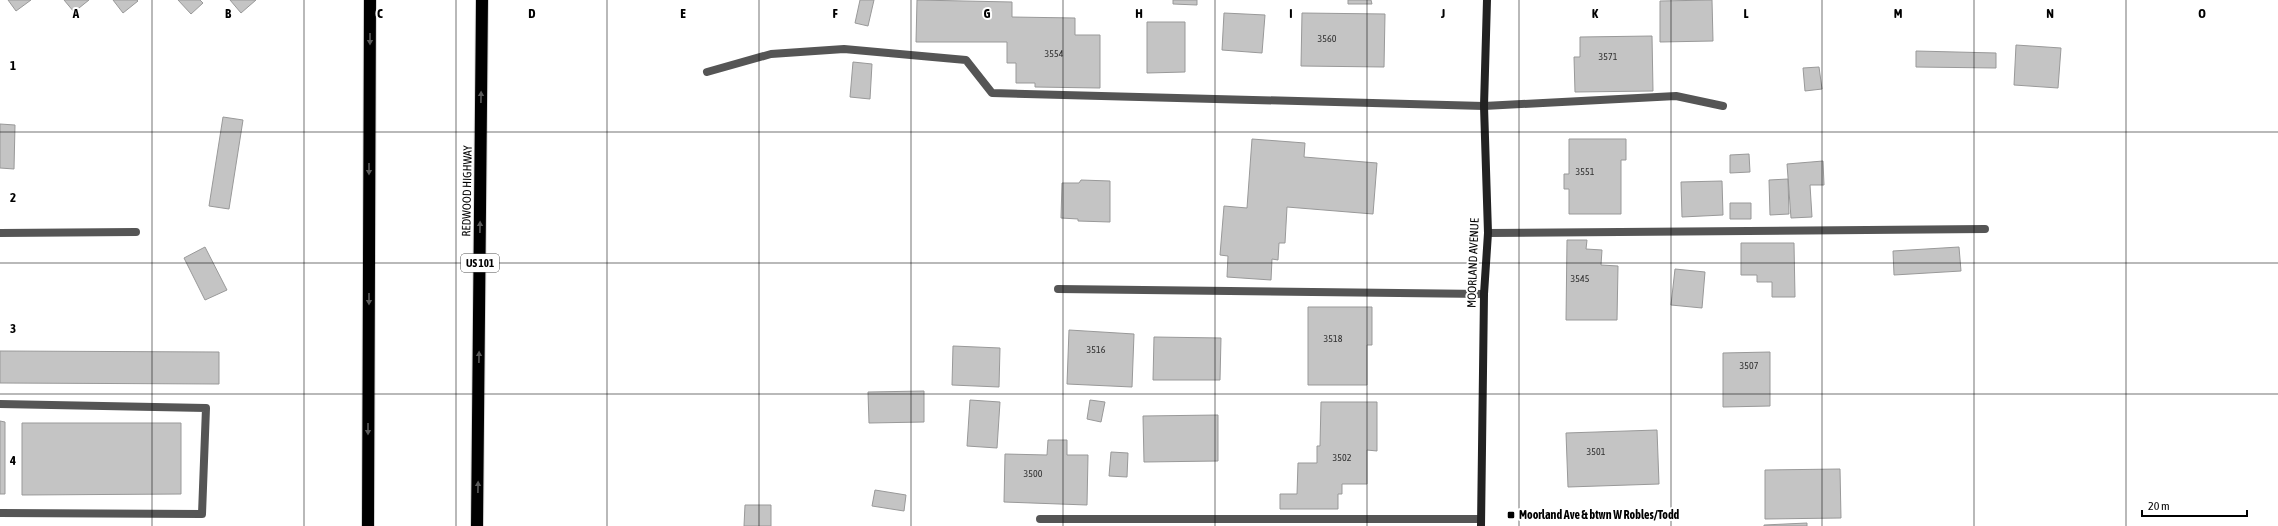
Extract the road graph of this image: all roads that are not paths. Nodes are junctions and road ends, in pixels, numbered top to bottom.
1 (370, 0) edge
2 (482, 0) edge
3 (1487, 0) edge
4 (707, 72) dead end
5 (1484, 106) junction
6 (1723, 106) dead end
7 (1985, 229) dead end
8 (136, 232) dead end
9 (1488, 233) junction
10 (0, 234) edge
11 (1058, 288) dead end
12 (1484, 294) junction
13 (0, 404) edge
14 (0, 513) edge
15 (1040, 519) dead end
16 (1481, 523) edge
17 (368, 526) edge
18 (477, 526) edge

1 -> 17 highway
18 -> 2 highway, REDWOOD HIGHWAY / US 101
3 - 5 street, MOORLAND AVENUE
4 - 5 lane
5 - 6 lane
5 - 9 street, MOORLAND AVENUE
7 - 9 lane
8 - 10 lane
9 - 12 street, MOORLAND AVENUE
11 - 12 lane
12 - 16 street, MOORLAND AVENUE
13 - 14 lane
15 - 16 lane

